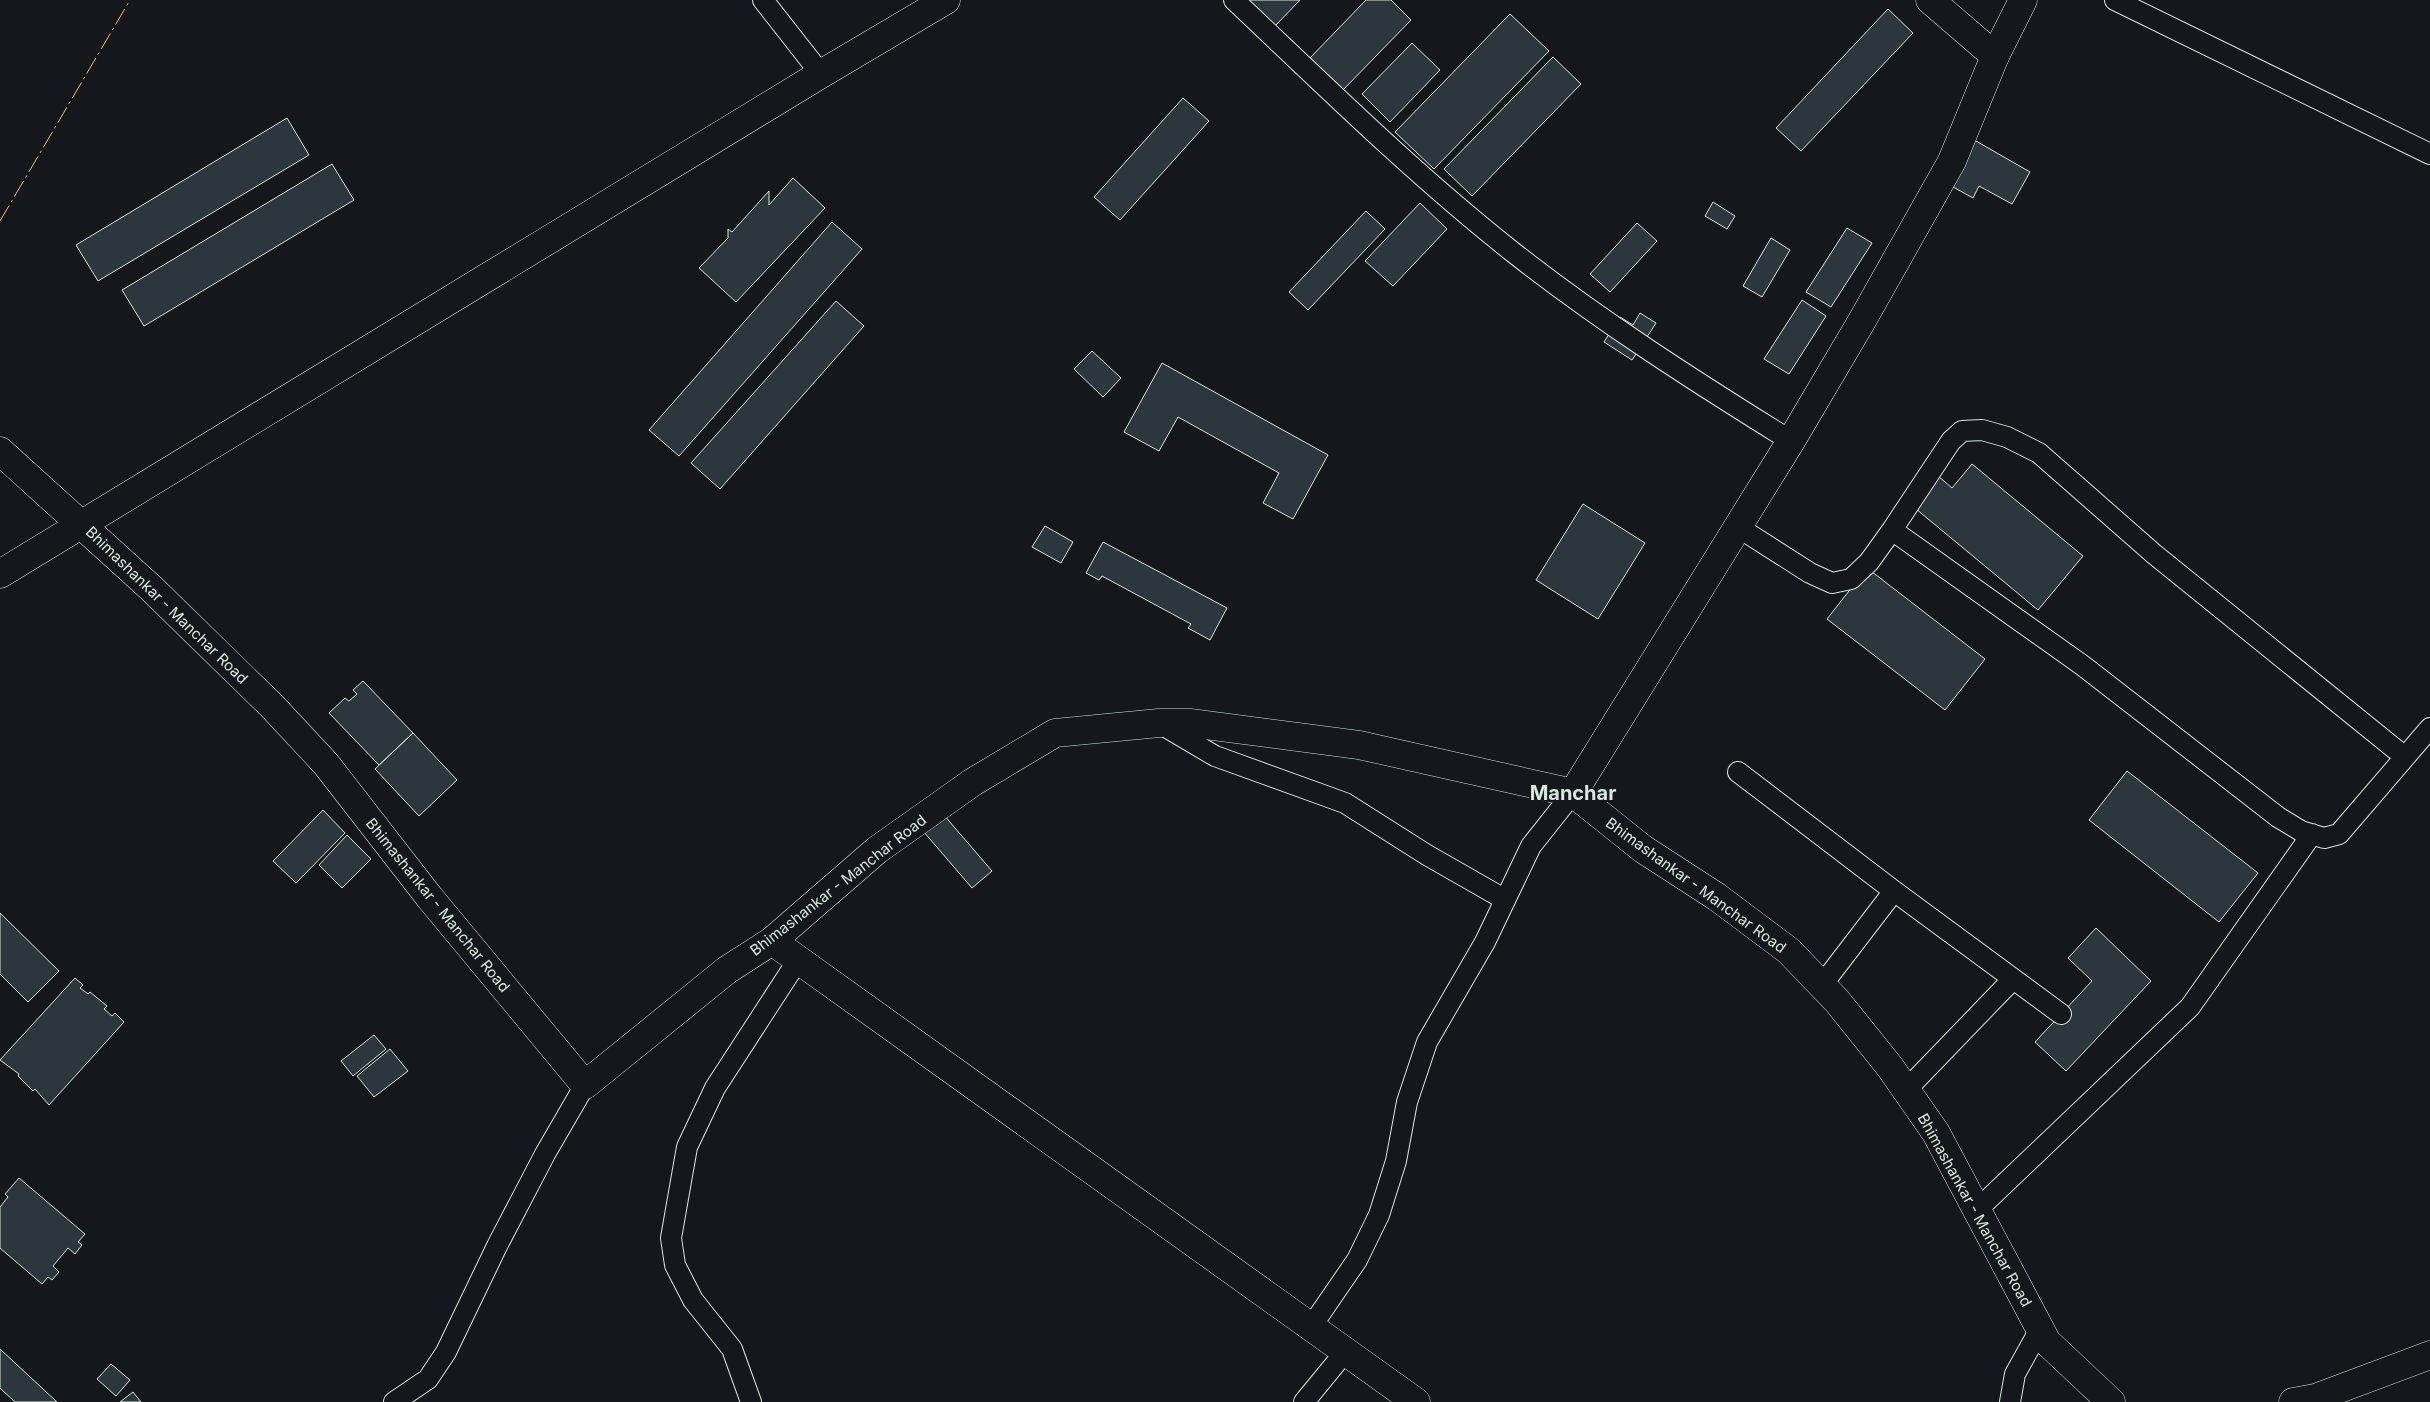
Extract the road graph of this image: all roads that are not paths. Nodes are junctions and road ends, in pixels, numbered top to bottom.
1 (763, 0) edge
2 (946, 0) edge
3 (1234, 0) edge
4 (1930, 0) edge
5 (2023, 0) edge
6 (2115, 0) edge
7 (1995, 56) junction
8 (821, 74) junction
9 (2430, 154) edge
10 (1791, 441) junction
11 (0, 451) edge
12 (82, 524) junction
13 (1738, 527) junction
14 (1892, 530) junction
15 (0, 574) edge
16 (1160, 724) junction
17 (2430, 728) edge
18 (2405, 757) junction
19 (1738, 772) dead end
20 (1573, 793) junction
21 (2312, 834) junction
22 (1894, 891) junction
23 (1504, 899) junction
24 (772, 941) junction
25 (798, 960) junction
26 (2013, 979) junction
27 (1822, 985) junction
28 (2061, 1014) dead end
29 (584, 1085) junction
30 (1906, 1090) junction
31 (1977, 1210) junction
32 (1311, 1327) junction
33 (2040, 1329) junction
34 (1345, 1352) junction
35 (2430, 1355) edge
36 (394, 1402) edge
37 (751, 1402) edge
38 (1304, 1402) edge
39 (1416, 1402) edge
40 (2010, 1402) edge
41 (2111, 1402) edge
42 (2292, 1402) edge

1 - 8 street
2 - 8 main road
3 - 10 street
4 - 7 main road
5 - 7 main road
6 - 9 street
7 - 10 main road
8 - 12 main road
10 - 13 main road
11 - 12 main road, Bhimashankar - Manchar Road
12 - 15 main road
12 - 29 main road, Bhimashankar - Manchar Road
13 - 14 street
13 - 20 main road
14 - 18 street
14 - 21 street
16 - 20 main road, Bhimashankar - Manchar Road
16 - 23 street
16 - 24 main road, Bhimashankar - Manchar Road
17 - 18 street
18 - 21 street
19 - 22 street
20 - 23 street
20 - 27 main road, Bhimashankar - Manchar Road
21 - 31 street
22 - 26 street
22 - 27 street
23 - 32 street
24 - 25 main road
24 - 29 main road, Bhimashankar - Manchar Road
25 - 32 main road
25 - 37 street
26 - 28 street
26 - 30 street
27 - 30 main road, Bhimashankar - Manchar Road
29 - 36 street
30 - 31 main road, Bhimashankar - Manchar Road
31 - 33 main road, Bhimashankar - Manchar Road
32 - 34 main road
33 - 40 street
33 - 41 main road, Bhimashankar - Manchar Road
34 - 38 street
34 - 39 main road
35 - 42 main road

